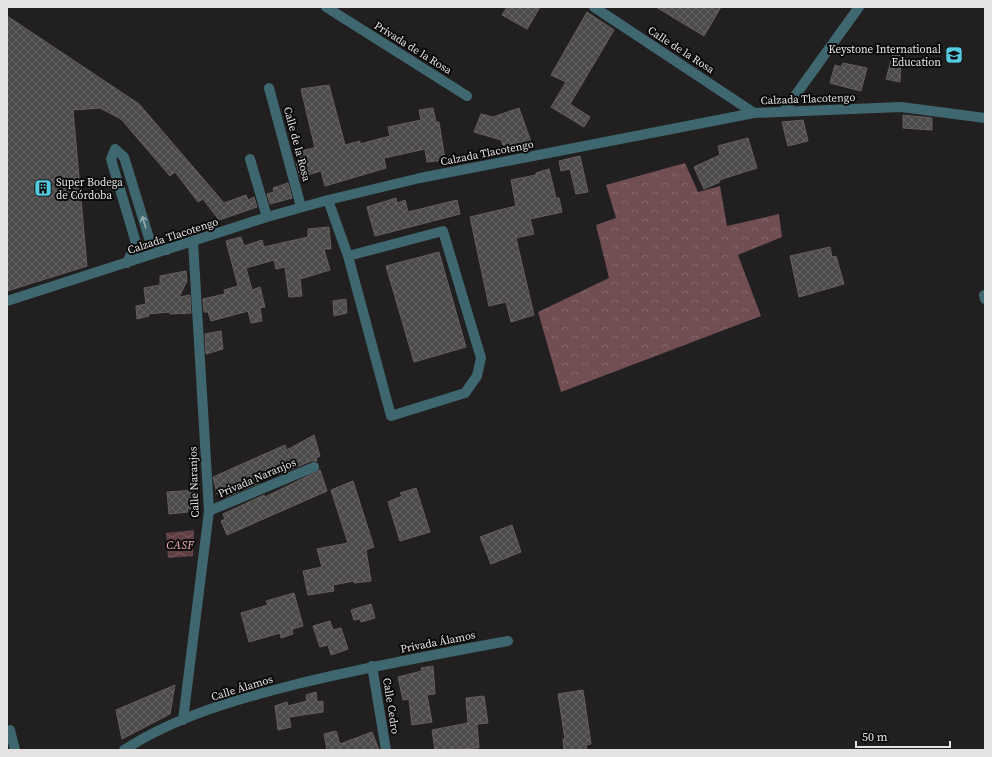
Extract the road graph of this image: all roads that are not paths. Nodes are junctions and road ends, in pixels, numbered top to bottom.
1 (326, 7) edge
2 (594, 7) edge
3 (859, 7) edge
4 (269, 88) dead end
5 (467, 96) dead end
6 (784, 111) junction
7 (754, 112) junction
8 (985, 118) edge
9 (250, 159) dead end
10 (328, 200) junction
11 (301, 207) junction
12 (267, 217) junction
13 (193, 242) junction
14 (167, 250) junction
15 (348, 256) junction
16 (127, 263) junction
17 (984, 295) edge
18 (985, 299) edge
19 (7, 301) edge
20 (314, 467) dead end
21 (209, 511) junction
22 (508, 641) dead end
23 (372, 666) junction
24 (183, 720) junction
25 (10, 730) dead end
26 (15, 750) edge
27 (124, 750) edge
28 (386, 750) edge

1 - 5 street, Privada de la Rosa
2 - 7 street, Calle de la Rosa
3 - 6 street
4 - 11 street, Calle de la Rosa
6 - 7 street, Calzada Tlacotengo
6 - 8 street, Calzada Tlacotengo
7 - 10 street, Calzada Tlacotengo
9 - 12 street
10 - 11 street, Calzada Tlacotengo
10 - 15 street
11 - 12 street, Calzada Tlacotengo
12 - 13 street, Calzada Tlacotengo
13 - 14 street, Calzada Tlacotengo
13 - 21 street, Calle Naranjos
14 - 16 street, Calzada Tlacotengo
14 -> 16 street
15 - 15 street
16 - 19 street, Calzada Tlacotengo
17 - 18 street
20 - 21 street, Privada Naranjos
21 - 24 street, Calle Naranjos
22 - 23 street, Privada Álamos
23 - 24 street, Calle Álamos
23 - 28 street, Calle Cedro
24 - 27 street, Calle Álamos
25 - 26 street

